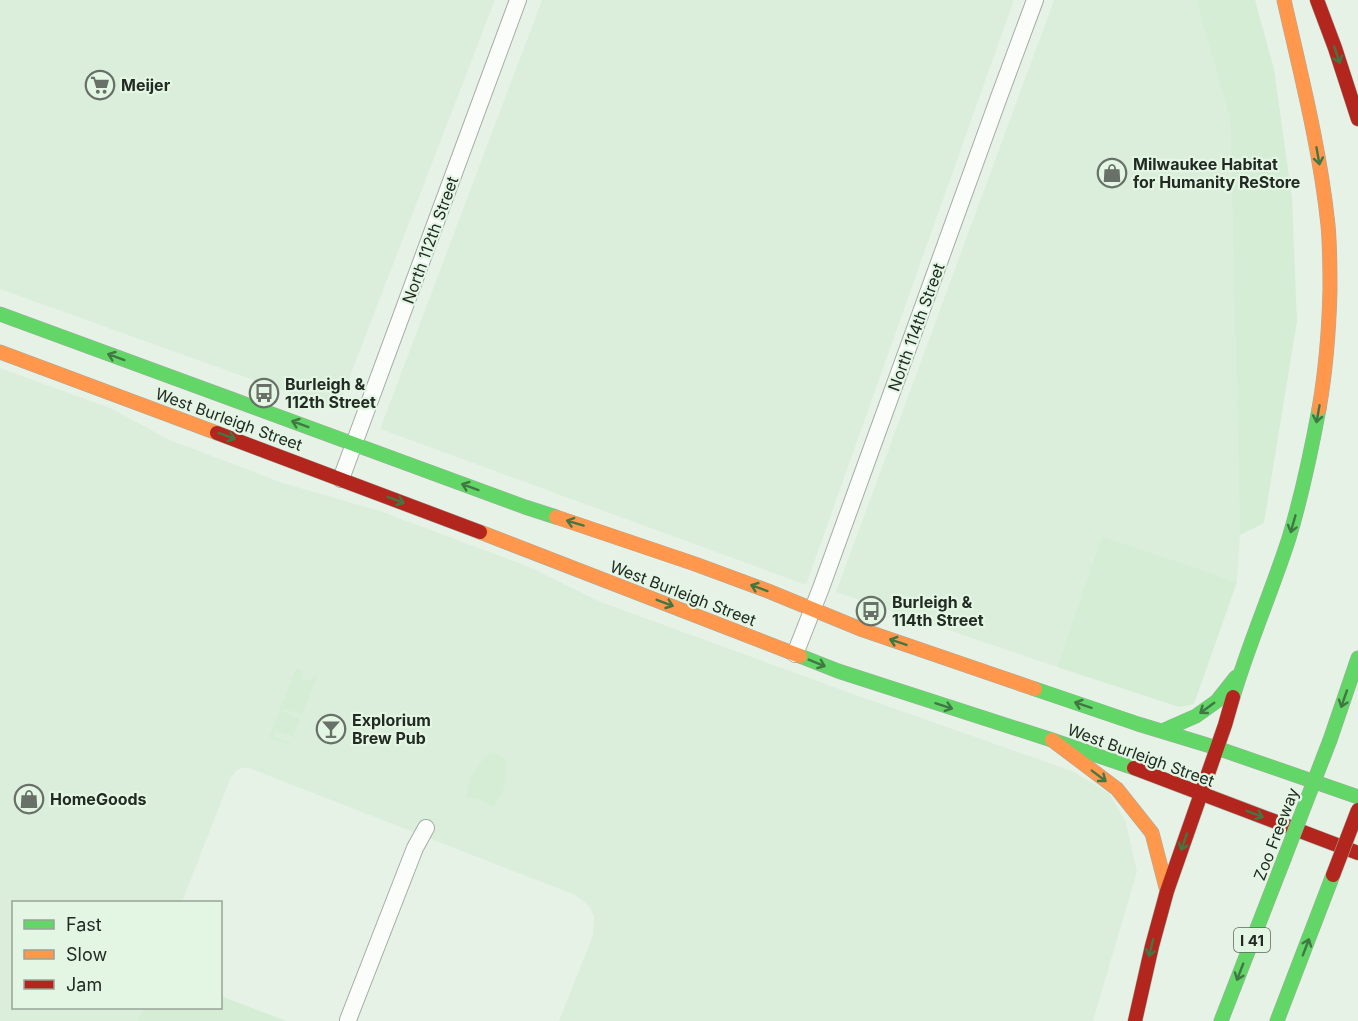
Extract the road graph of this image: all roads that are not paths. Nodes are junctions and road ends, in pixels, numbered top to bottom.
1 (518, 0) edge
2 (1035, 0) edge
3 (1284, 0) edge
4 (1317, 0) edge
5 (1358, 119) edge
6 (0, 314) edge
7 (0, 352) edge
8 (355, 444) junction
9 (341, 479) junction
10 (813, 609) junction
11 (795, 654) junction
12 (1358, 658) edge
13 (1241, 671) junction
14 (1162, 731) junction
15 (1052, 740) junction
16 (1216, 748) junction
17 (1200, 793) junction
18 (1358, 797) edge
19 (1358, 810) edge
20 (426, 828) dead end
21 (1358, 854) edge
22 (1167, 891) junction
23 (348, 1020) edge
24 (1135, 1021) edge
25 (1221, 1021) edge
26 (1277, 1021) edge

1 - 8 street, North 112th Street
2 - 10 street, North 114th Street
3 -> 13 main road
4 -> 5 main road
8 -> 6 main road, West Burleigh Street
7 -> 9 main road, West Burleigh Street
8 - 9 street, North 112th Street
10 -> 8 main road, West Burleigh Street
9 -> 11 main road, West Burleigh Street
10 - 11 street, North 114th Street
14 -> 10 main road, West Burleigh Street
11 -> 15 main road, West Burleigh Street
12 -> 25 main road, Zoo Freeway / I 41, bridge
13 -> 14 main road
13 - 16 main road
14 - 16 main road, West Burleigh Street
15 - 17 main road, West Burleigh Street
15 -> 22 main road
16 - 17 main road
16 - 18 main road, West Burleigh Street
17 -> 21 main road, West Burleigh Street
17 -> 22 main road
26 -> 19 main road, bridge
20 - 23 street
22 -> 24 main road

